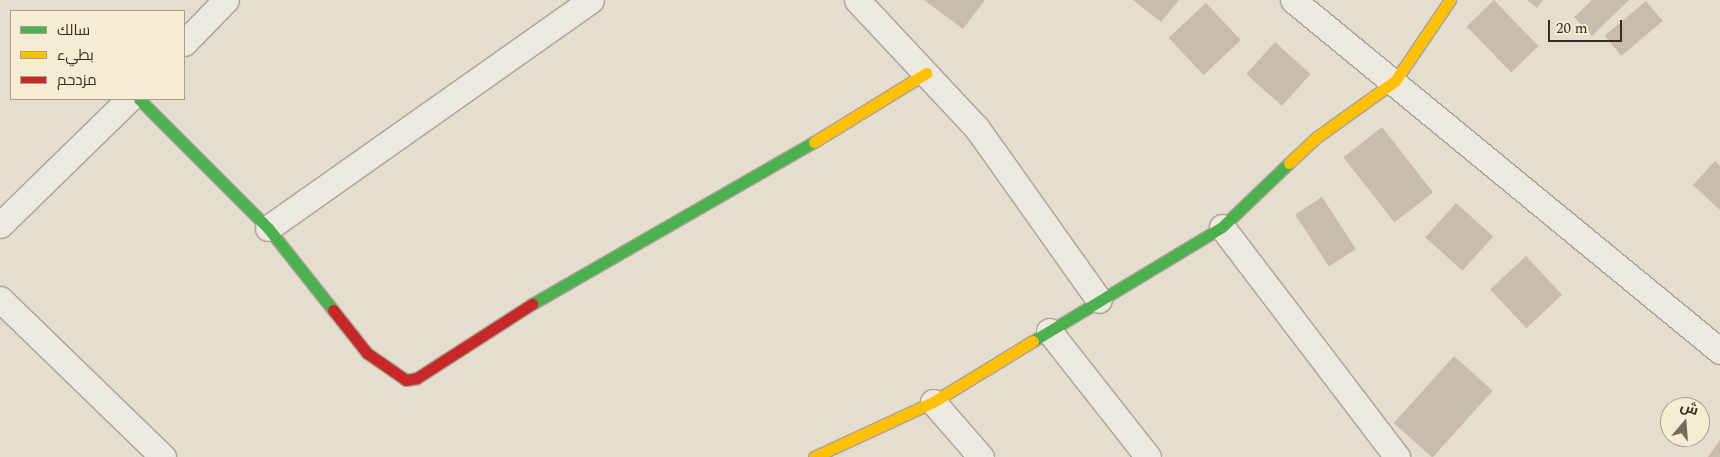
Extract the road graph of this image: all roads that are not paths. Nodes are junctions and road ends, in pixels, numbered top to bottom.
1 (226, 0) edge
2 (591, 0) edge
3 (857, 0) edge
4 (1293, 0) edge
5 (1450, 0) edge
6 (185, 42) edge
7 (926, 73) junction
8 (1395, 80) junction
9 (128, 100) edge
10 (139, 100) edge
11 (0, 225) edge
12 (1222, 227) junction
13 (268, 228) junction
14 (0, 300) edge
15 (1099, 300) junction
16 (1049, 331) junction
17 (1720, 352) edge
18 (933, 402) junction
19 (163, 457) edge
20 (814, 457) edge
21 (981, 457) edge
22 (1148, 457) edge
23 (1397, 457) edge

1 - 6 street
2 - 13 street
3 - 7 street
4 - 8 street
5 - 8 street
7 - 13 street
7 - 15 street
8 - 12 street
8 - 17 street
9 - 11 street
10 - 13 street
12 - 15 street
12 - 23 street
14 - 19 street
15 - 16 street
16 - 18 street
16 - 22 street
18 - 20 street
18 - 21 street

